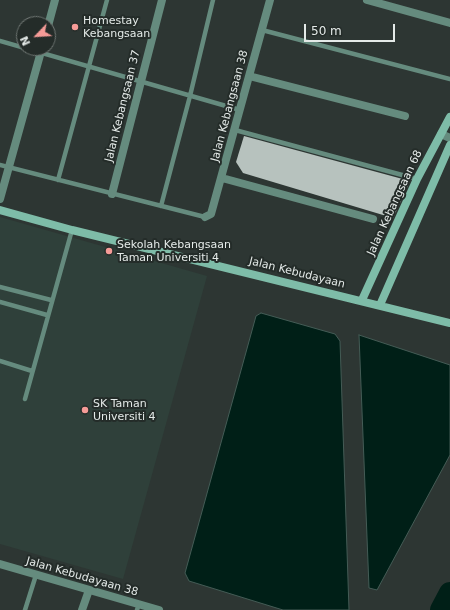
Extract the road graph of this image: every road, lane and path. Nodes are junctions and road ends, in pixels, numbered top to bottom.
1 (55, 0) edge
2 (107, 0) edge
3 (162, 0) edge
4 (213, 0) edge
5 (270, 0) edge
6 (367, 0) edge
7 (51, 16) edge
8 (450, 22) edge
9 (262, 30) junction
10 (0, 41) edge
11 (16, 45) edge
12 (56, 55) edge
13 (39, 56) edge
14 (88, 66) junction
15 (249, 76) junction
16 (450, 78) edge
17 (141, 81) junction
18 (190, 96) junction
19 (240, 110) junction
20 (405, 116) dead end
21 (450, 117) edge
22 (235, 130) junction
23 (441, 134) junction
24 (450, 138) edge
25 (450, 145) edge
26 (4, 166) edge
27 (222, 178) junction
28 (417, 179) junction
29 (58, 180) junction
30 (112, 194) junction
31 (0, 199) edge
32 (161, 206) junction
33 (0, 210) edge
34 (207, 217) joint
35 (373, 219) dead end
36 (72, 230) junction
37 (0, 287) edge
38 (51, 300) junction
39 (362, 300) junction
40 (0, 302) edge
41 (380, 305) junction
42 (47, 315) junction
43 (450, 323) edge
44 (0, 361) edge
45 (32, 371) junction
46 (25, 399) dead end
47 (0, 564) edge
48 (36, 575) junction
49 (89, 590) junction
50 (138, 607) edge
51 (24, 610) edge
52 (82, 610) edge
53 (159, 610) edge

1 - 7 street
2 - 14 lane
3 - 17 street, Jalan Kebangsaan 37
4 - 18 lane
5 - 9 street, Jalan Kebangsaan 38
6 - 8 street
9 - 15 street, Jalan Kebangsaan 38
9 - 16 lane
10 - 11 lane
12 - 14 lane
13 - 26 street
14 - 17 lane
14 - 29 lane
15 - 19 street, Jalan Kebangsaan 38
15 - 20 street
17 - 18 lane
17 - 30 street, Jalan Kebangsaan 37
18 - 19 lane
18 - 32 lane
19 - 22 street, Jalan Kebangsaan 38
21 - 23 street, Jalan Kebangsaan 68
22 - 27 street, Jalan Kebangsaan 38
22 - 28 lane
23 - 24 street
23 - 28 street, Jalan Kebangsaan 68
25 - 41 street
26 - 29 lane
26 - 31 street
27 - 34 street, Jalan Kebangsaan 38
27 - 35 street
28 - 39 street, Jalan Kebangsaan 68
29 - 30 lane
30 - 32 lane
32 - 34 lane
33 - 36 street, Jalan Kebudayaan
36 - 38 lane
36 - 39 street, Jalan Kebudayaan
37 - 38 lane
38 - 42 lane
39 - 41 street, Jalan Kebudayaan
40 - 42 lane
41 - 43 street, Jalan Kebudayaan
42 - 45 lane
44 - 45 lane
45 - 46 lane
47 - 48 street, Jalan Kebudayaan 38
48 - 49 street, Jalan Kebudayaan 38
48 - 51 lane
49 - 50 street, Jalan Kebudayaan 38
49 - 52 street
50 - 53 street, Jalan Kebudayaan 38

